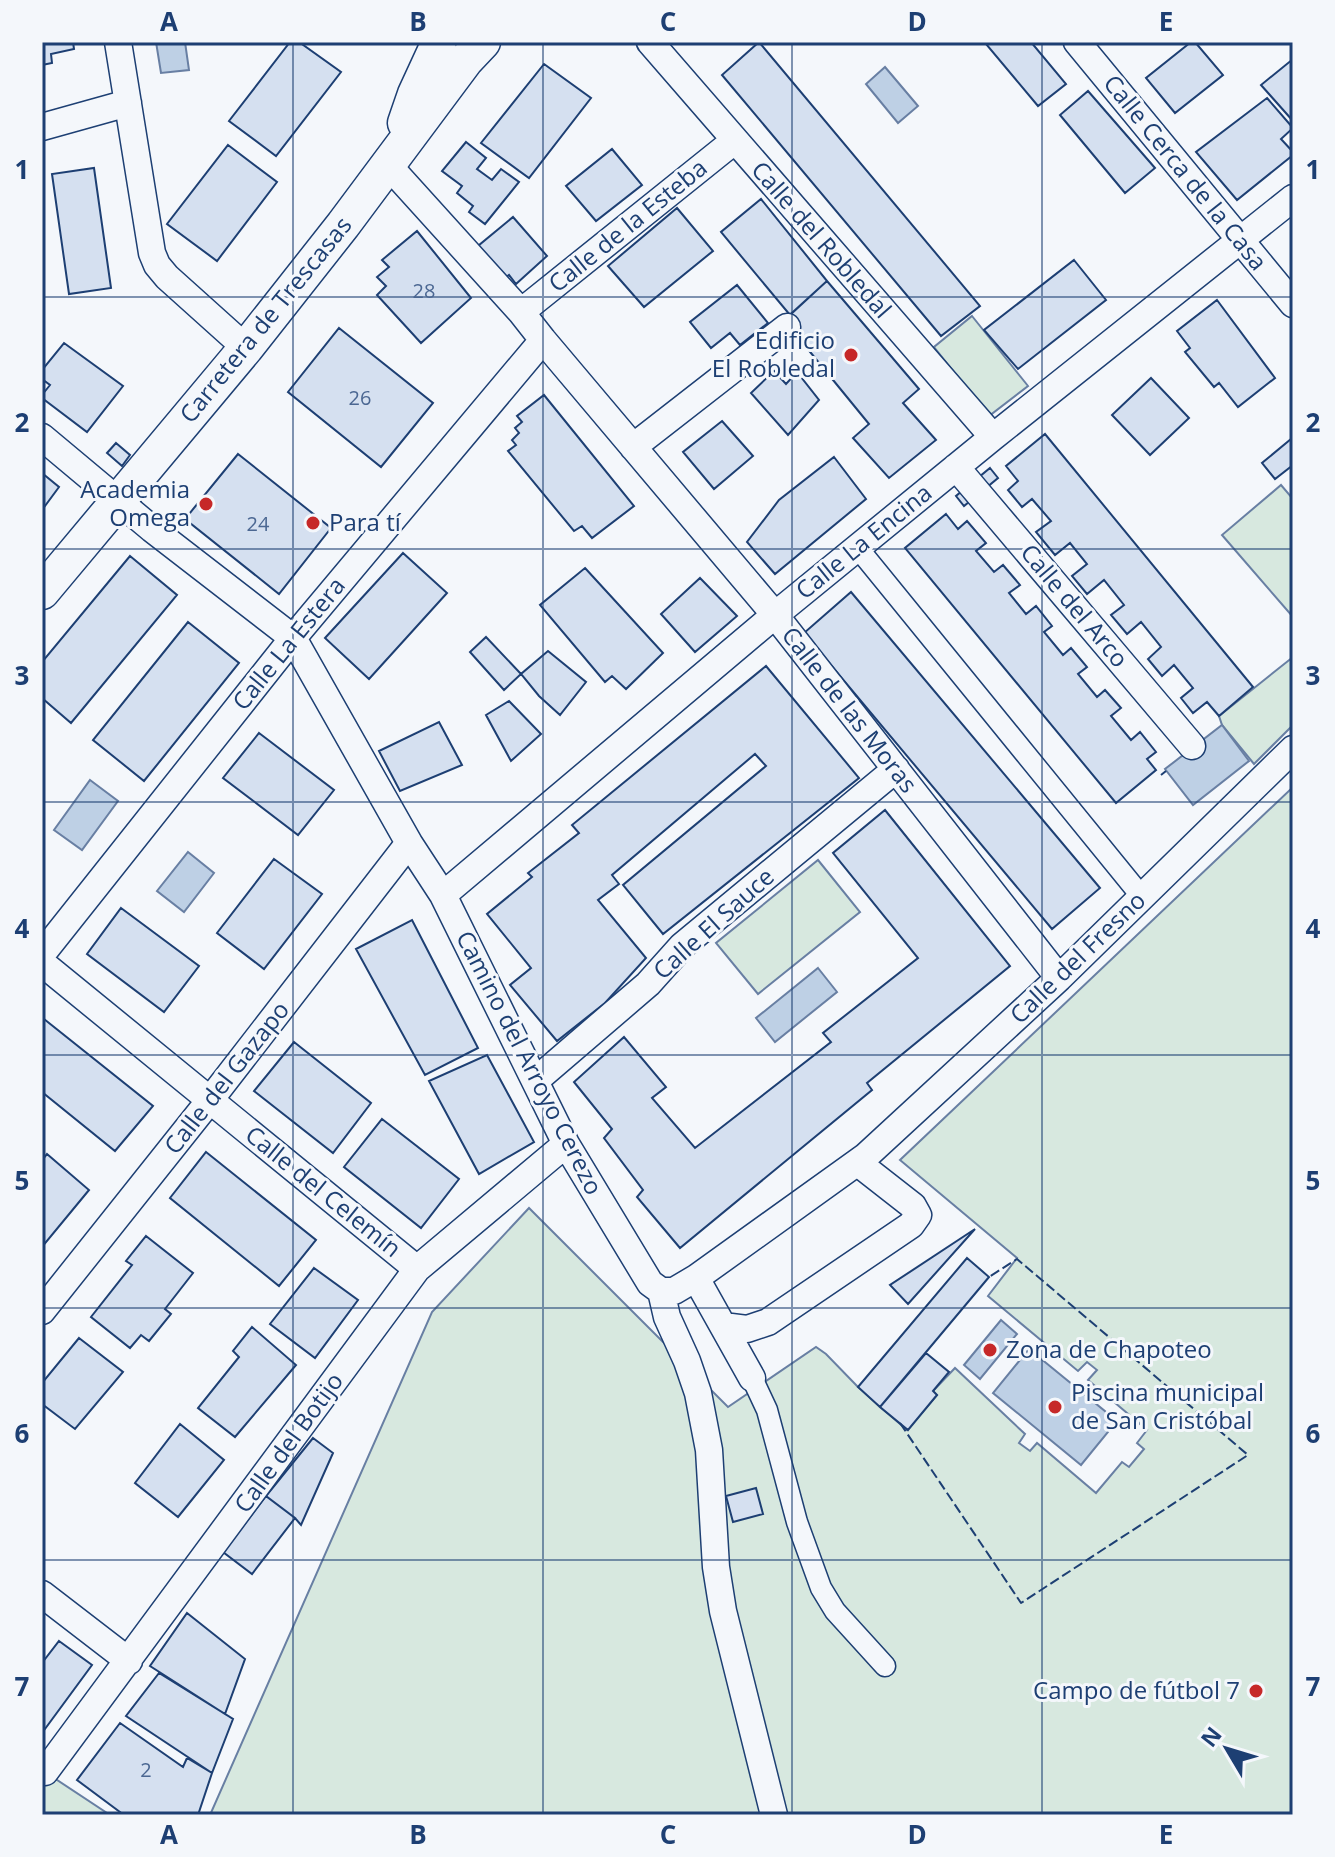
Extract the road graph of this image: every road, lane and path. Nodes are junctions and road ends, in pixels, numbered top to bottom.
1 (118, 42) edge
2 (650, 42) edge
3 (1077, 42) edge
4 (461, 46) edge
5 (128, 103) junction
6 (42, 127) edge
7 (734, 141) junction
8 (393, 158) junction
9 (1293, 198) edge
10 (1239, 240) junction
11 (1293, 304) edge
12 (521, 312) junction
13 (787, 327) dead end
14 (543, 340) junction
15 (246, 348) junction
16 (42, 437) edge
17 (993, 437) junction
18 (633, 447) junction
19 (956, 467) junction
20 (119, 501) junction
21 (857, 547) junction
22 (42, 592) edge
23 (775, 615) junction
24 (293, 638) junction
25 (1192, 746) dead end
26 (1293, 749) edge
27 (896, 769) junction
28 (409, 843) junction
29 (443, 895) junction
30 (1142, 897) junction
31 (42, 954) edge
32 (42, 963) edge
33 (1059, 978) junction
34 (535, 1081) junction
35 (210, 1100) junction
36 (566, 1144) junction
37 (858, 1163) junction
38 (417, 1269) junction
39 (696, 1278) junction
40 (661, 1291) junction
41 (42, 1311) edge
42 (723, 1326) junction
43 (752, 1378) joint
44 (42, 1594) edge
45 (129, 1661) junction
46 (885, 1666) dead end
47 (45, 1772) dead end
48 (774, 1815) edge

1 - 5 street
2 - 7 street, Calle del Robledal
3 - 10 street, Calle Cerca de la Casa
4 - 8 street, Carretera de Trescasas
5 - 6 street
5 - 15 street
7 - 12 street, Calle de la Esteba
7 - 17 street, Calle del Robledal
8 - 12 street, Calle de las Moras
8 - 15 street, Carretera de Trescasas
9 - 10 street, Calle La Encina
10 - 11 street, Calle Cerca de la Casa
10 - 17 street, Calle La Encina
12 - 14 street, Calle de las Moras
13 - 18 street
14 - 18 street, Calle de las Moras
14 - 24 street, Calle La Estera
15 - 20 street, Carretera de Trescasas
16 - 20 street, Camino del Arroyo Cerezo
17 - 19 street, Calle La Encina
18 - 23 street, Calle de las Moras
19 - 21 street, Calle La Encina
19 - 25 street, Calle del Arco
20 - 22 street, Carretera de Trescasas
20 - 24 street, Camino del Arroyo Cerezo
21 - 23 street, Calle La Encina
21 - 30 street
23 - 27 street, Calle de las Moras
23 - 29 street, Calle La Encina
24 - 28 street, Camino del Arroyo Cerezo
24 - 31 street, Calle La Estera
26 - 30 street, Calle del Fresno
27 - 33 street, Calle de las Moras
27 - 34 street, Calle El Sauce
28 - 29 street, Camino del Arroyo Cerezo
28 - 35 street, Calle del Gazapo
29 - 34 street, Camino del Arroyo Cerezo
30 - 33 street, Calle del Fresno
32 - 35 street, Calle del Celemín
33 - 37 street, Calle del Fresno
34 - 36 street, Camino del Arroyo Cerezo
35 - 38 street, Calle del Celemín
35 - 41 street, Calle del Gazapo
36 - 38 street, Calle del Botijo
36 - 40 street, Camino del Arroyo Cerezo
37 - 39 street, Calle del Fresno
37 - 42 street
38 - 45 street, Calle del Botijo
39 - 40 street, Calle del Fresno
39 - 42 street
40 - 48 street, Camino del Arroyo Cerezo
42 - 43 street
43 - 46 street
44 - 45 street
45 - 47 street, Calle del Botijo

